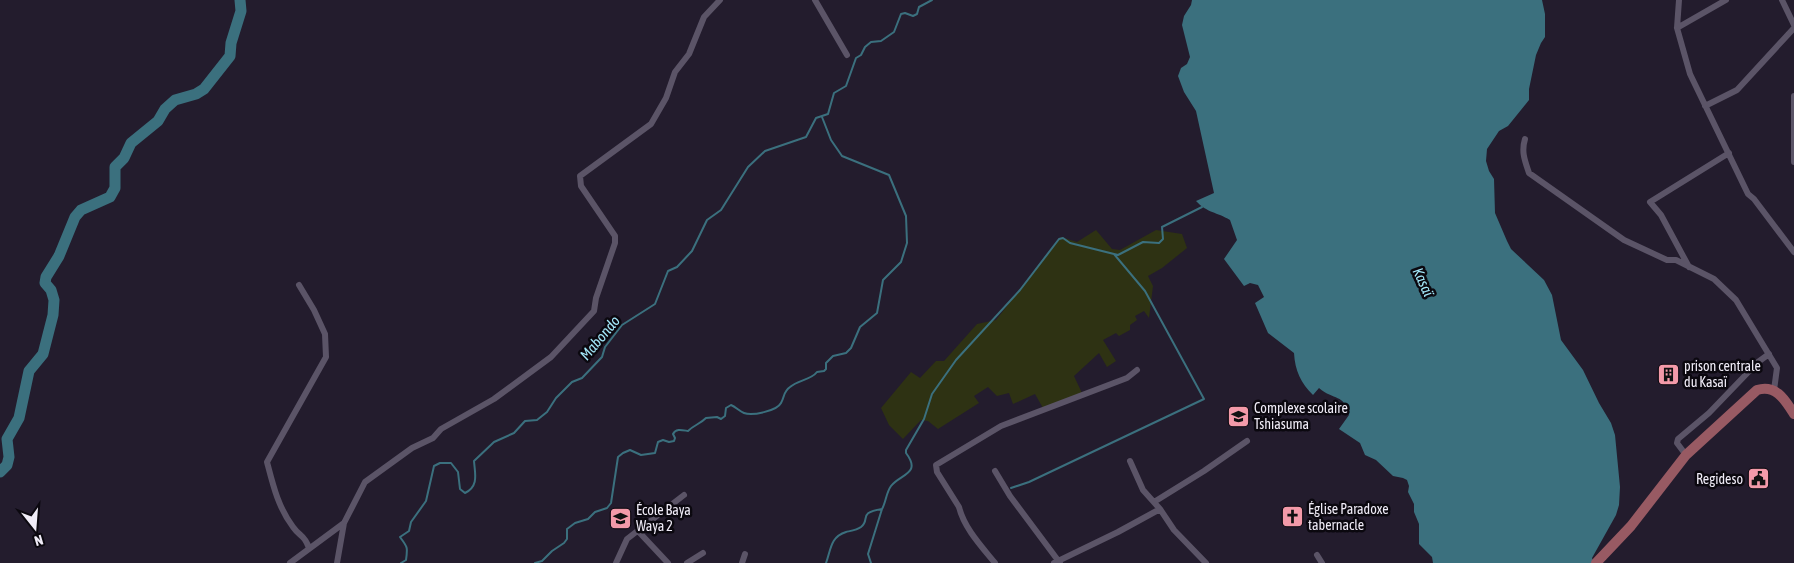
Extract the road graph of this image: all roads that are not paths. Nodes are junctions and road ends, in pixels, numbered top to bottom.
1 (720, 0) edge
2 (815, 0) edge
3 (1679, 0) edge
4 (1726, 0) edge
5 (1782, 0) edge
6 (1794, 26) edge
7 (1676, 28) junction
8 (847, 56) dead end
9 (1794, 96) edge
10 (1705, 106) junction
11 (1525, 140) dead end
12 (1729, 153) junction
13 (1794, 162) edge
14 (1794, 252) edge
15 (1689, 267) junction
16 (299, 285) dead end
17 (1770, 354) junction
18 (1137, 370) dead end
19 (1774, 390) junction
20 (1794, 414) edge
21 (1247, 440) dead end
22 (1686, 454) junction
23 (1130, 461) dead end
24 (994, 471) dead end
25 (684, 495) dead end
26 (1154, 502) junction
27 (1160, 509) junction
28 (344, 523) junction
29 (638, 531) junction
30 (309, 548) junction
31 (703, 553) dead end
32 (745, 554) dead end
33 (1317, 555) dead end
34 (1599, 560) edge
35 (1058, 562) edge
36 (290, 563) edge
37 (337, 563) edge
38 (616, 563) edge
39 (668, 563) edge
40 (687, 563) edge
41 (742, 563) edge
42 (995, 563) edge
43 (1206, 563) edge
44 (1322, 563) edge

1 - 28 street
2 - 8 street
3 - 7 street
4 - 7 street
5 - 6 street
6 - 10 street
7 - 10 street
9 - 13 street
10 - 12 street
11 - 15 street
12 - 14 street
12 - 15 street
15 - 17 street
16 - 30 street
17 - 19 street
17 - 22 street
18 - 42 street
19 - 20 main road
19 - 22 main road
21 - 26 street
22 - 34 main road
23 - 26 street
24 - 35 street
25 - 29 street
26 - 27 street
27 - 35 street
27 - 43 street
28 - 30 street
28 - 37 street
29 - 38 street
29 - 39 street
30 - 36 street
31 - 40 street
32 - 41 street
33 - 44 street

